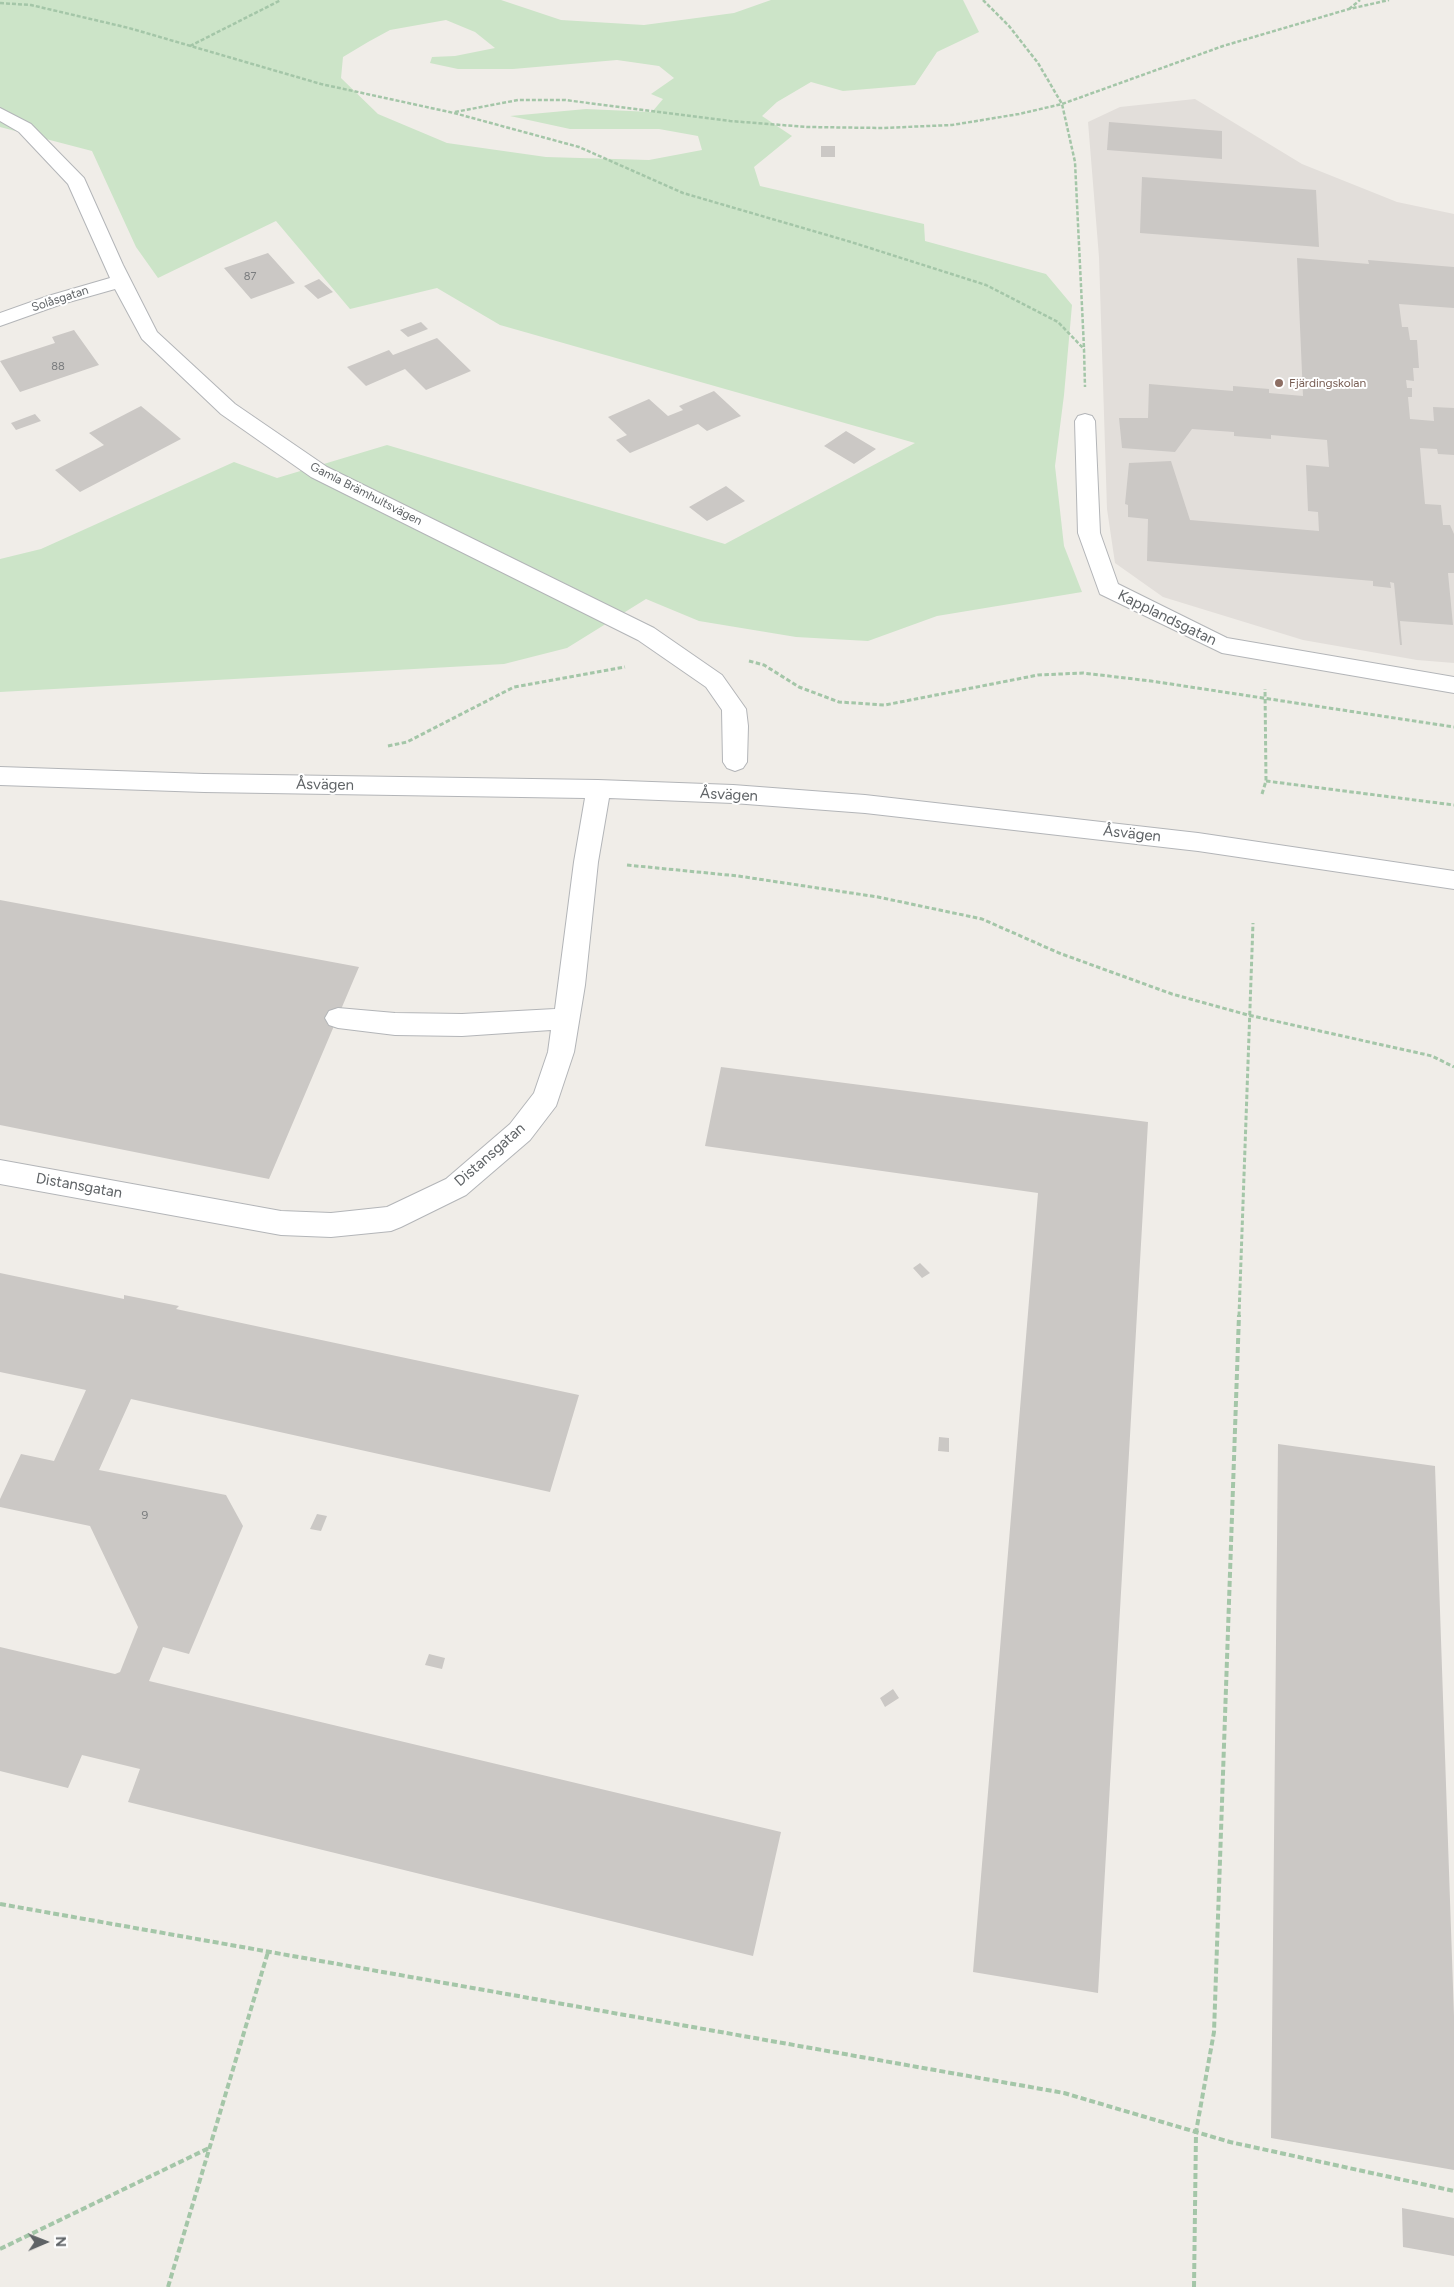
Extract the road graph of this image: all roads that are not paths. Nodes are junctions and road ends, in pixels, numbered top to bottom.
1 (0, 113) edge
2 (121, 281) junction
3 (0, 320) edge
4 (1085, 421) road end
5 (1454, 685) edge
6 (735, 762) dead end
7 (0, 776) edge
8 (598, 789) junction
9 (1454, 880) edge
10 (338, 1018) dead end
11 (566, 1020) junction
12 (0, 1172) edge

1 - 2 street, Gamla Brämhultsvägen
2 - 3 street, Solåsgatan
2 - 6 street, Gamla Brämhultsvägen
4 - 5 street, Kapplandsgatan
7 - 8 street, Åsvägen
8 - 9 street, Åsvägen
8 - 11 street, Distansgatan
10 - 11 street
11 - 12 street, Distansgatan

